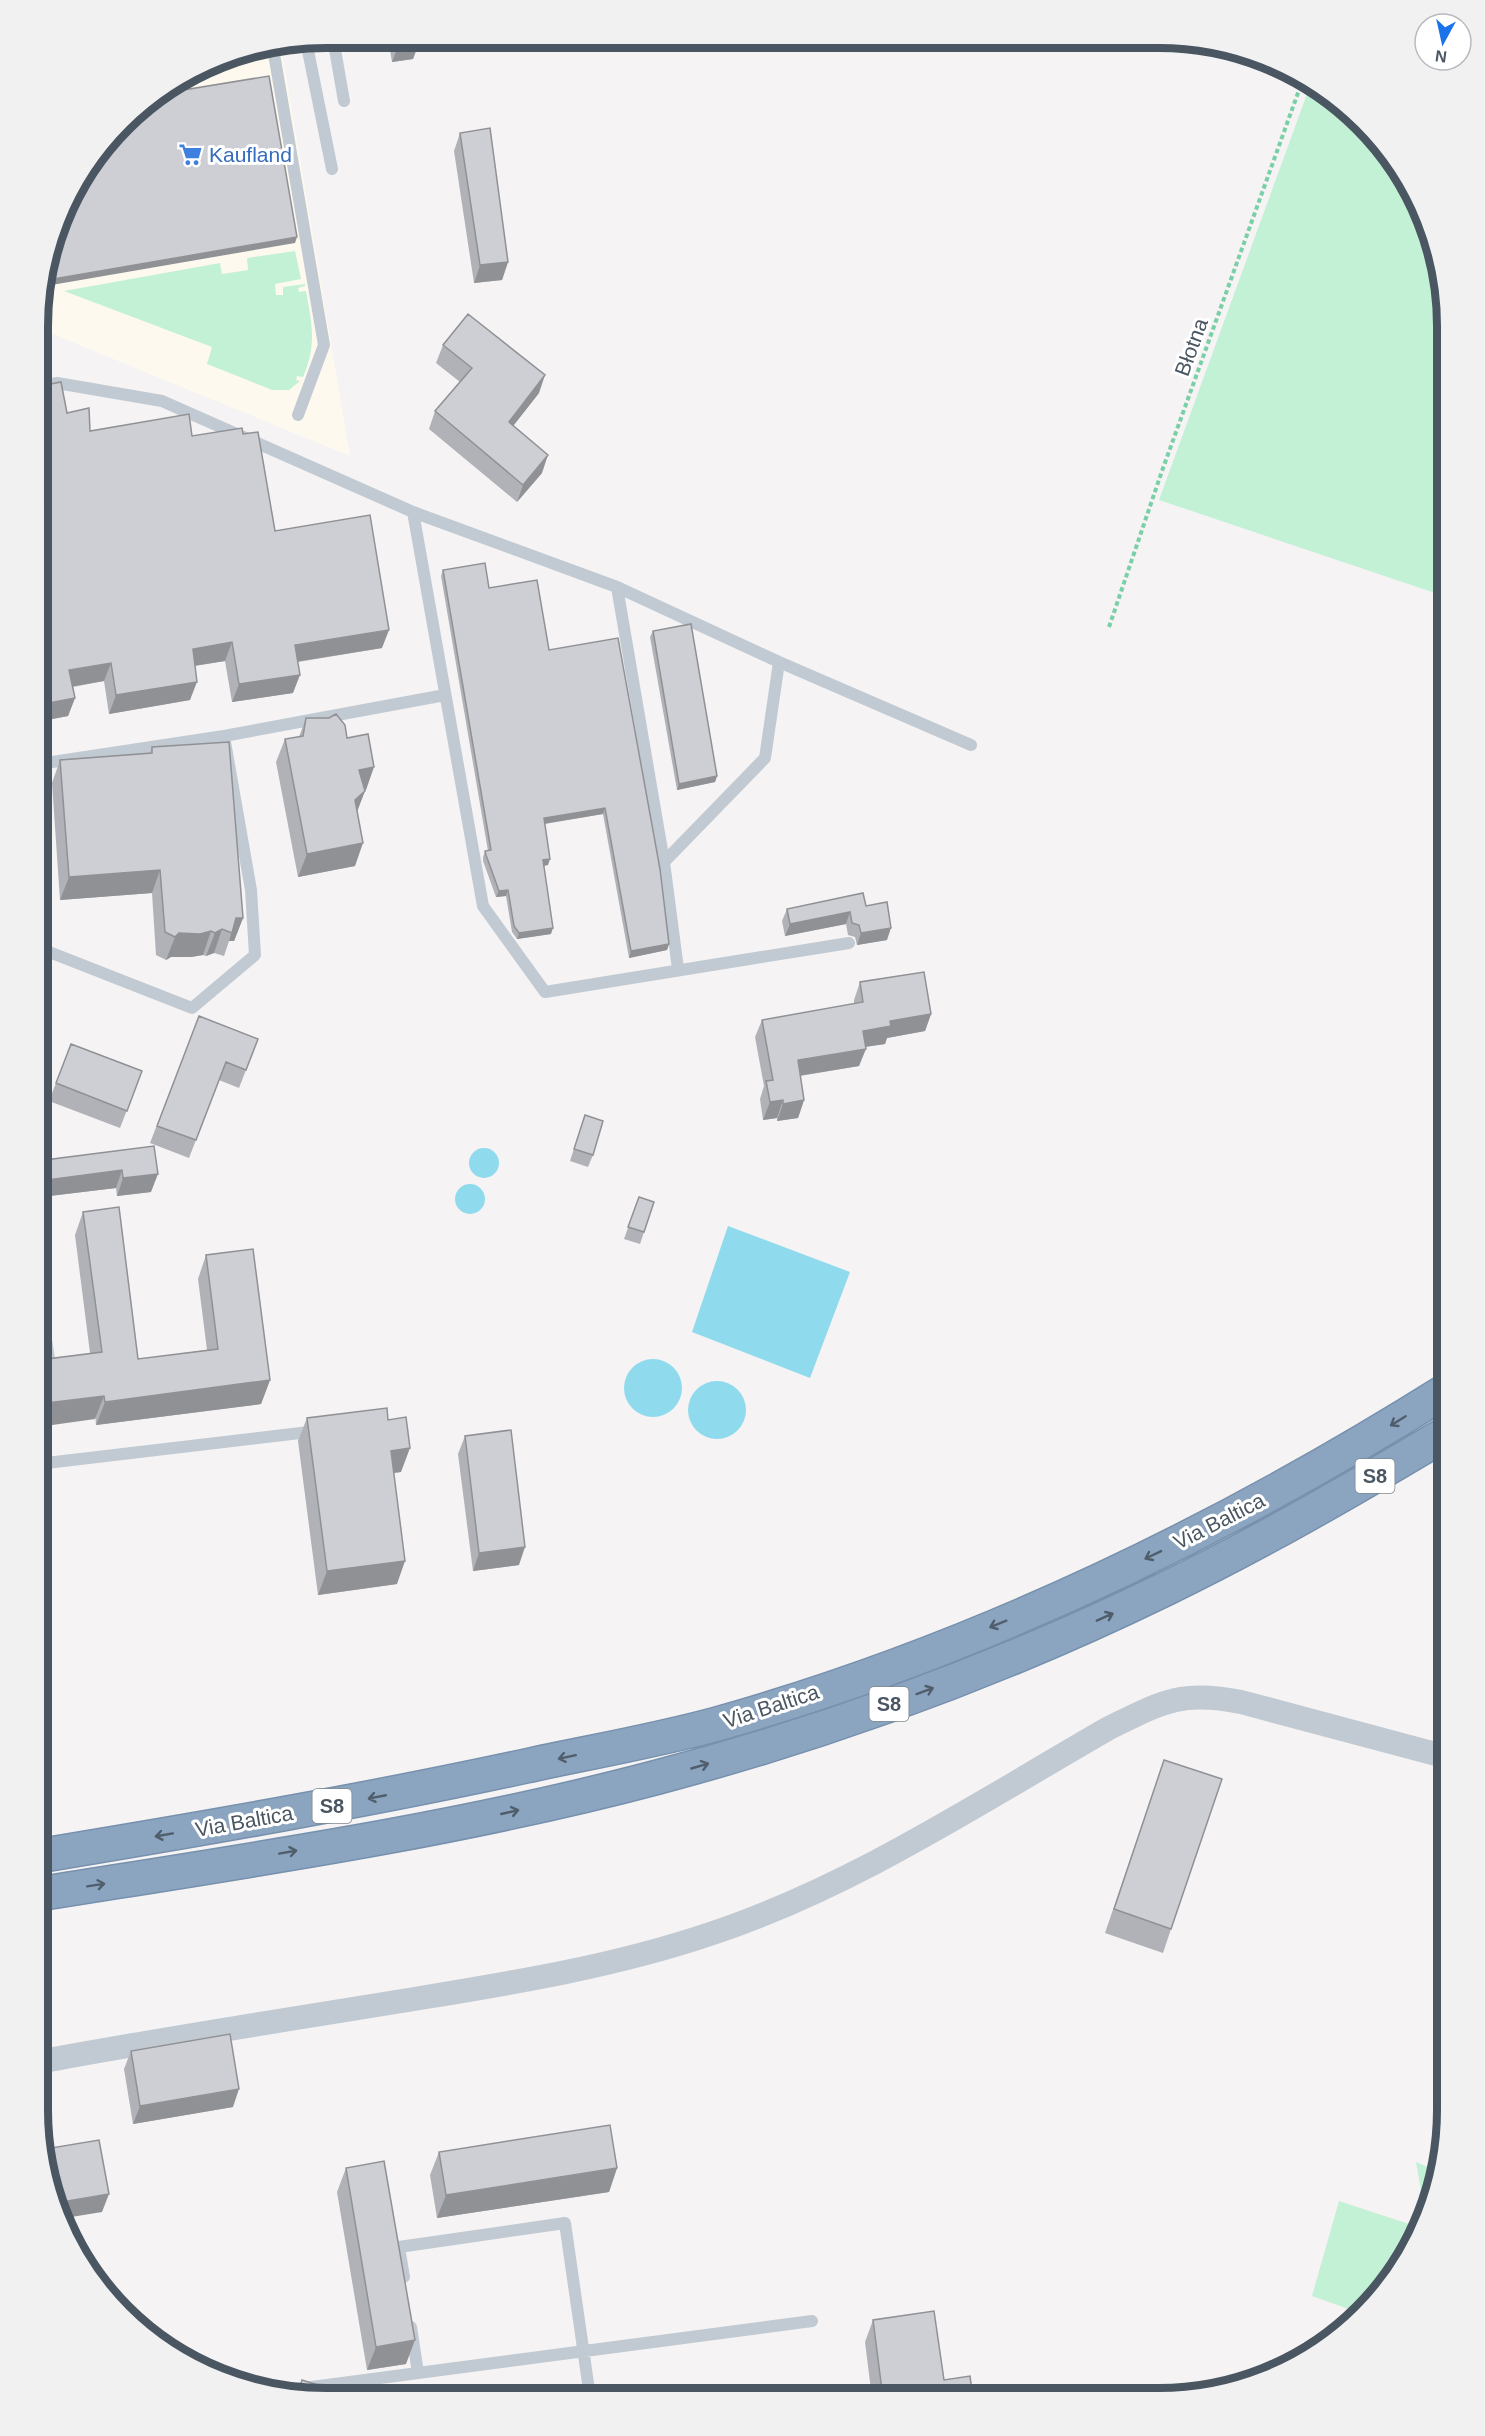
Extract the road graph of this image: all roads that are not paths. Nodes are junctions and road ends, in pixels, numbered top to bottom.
1 (335, 48) edge
2 (308, 49) edge
3 (274, 53) edge
4 (344, 101) dead end
5 (332, 170) dead end
6 (48, 385) edge
7 (298, 415) dead end
8 (413, 512) junction
9 (617, 587) junction
10 (779, 662) junction
11 (445, 695) junction
12 (224, 736) junction
13 (971, 745) dead end
14 (48, 763) edge
15 (664, 861) junction
16 (849, 943) dead end
17 (48, 952) edge
18 (678, 969) junction
19 (48, 1352) edge
20 (51, 1371) edge
21 (1437, 1396) edge
22 (327, 1429) edge
23 (1437, 1438) edge
24 (48, 1463) edge
25 (1437, 1754) edge
26 (48, 1854) edge
27 (48, 1892) edge
28 (48, 2060) edge
29 (406, 2293) edge
30 (409, 2316) edge
31 (812, 2320) dead end
32 (584, 2351) junction
33 (418, 2373) junction
34 (311, 2387) edge
35 (589, 2388) edge

1 - 4 lane
2 - 5 lane
3 - 7 lane
6 - 8 lane
8 - 9 lane
8 - 11 lane
9 - 10 lane
9 - 15 lane
10 - 13 lane
10 - 15 lane
11 - 12 lane
11 - 18 lane
12 - 14 lane
12 - 17 lane
15 - 18 lane
16 - 18 lane
19 - 20 lane
21 -> 26 highway, Via Baltica / S8
22 - 24 lane
27 -> 23 highway, Via Baltica / S8
25 - 28 street
29 - 32 lane
30 - 33 lane
31 - 32 lane
32 - 33 lane
32 - 35 lane
33 - 34 lane

